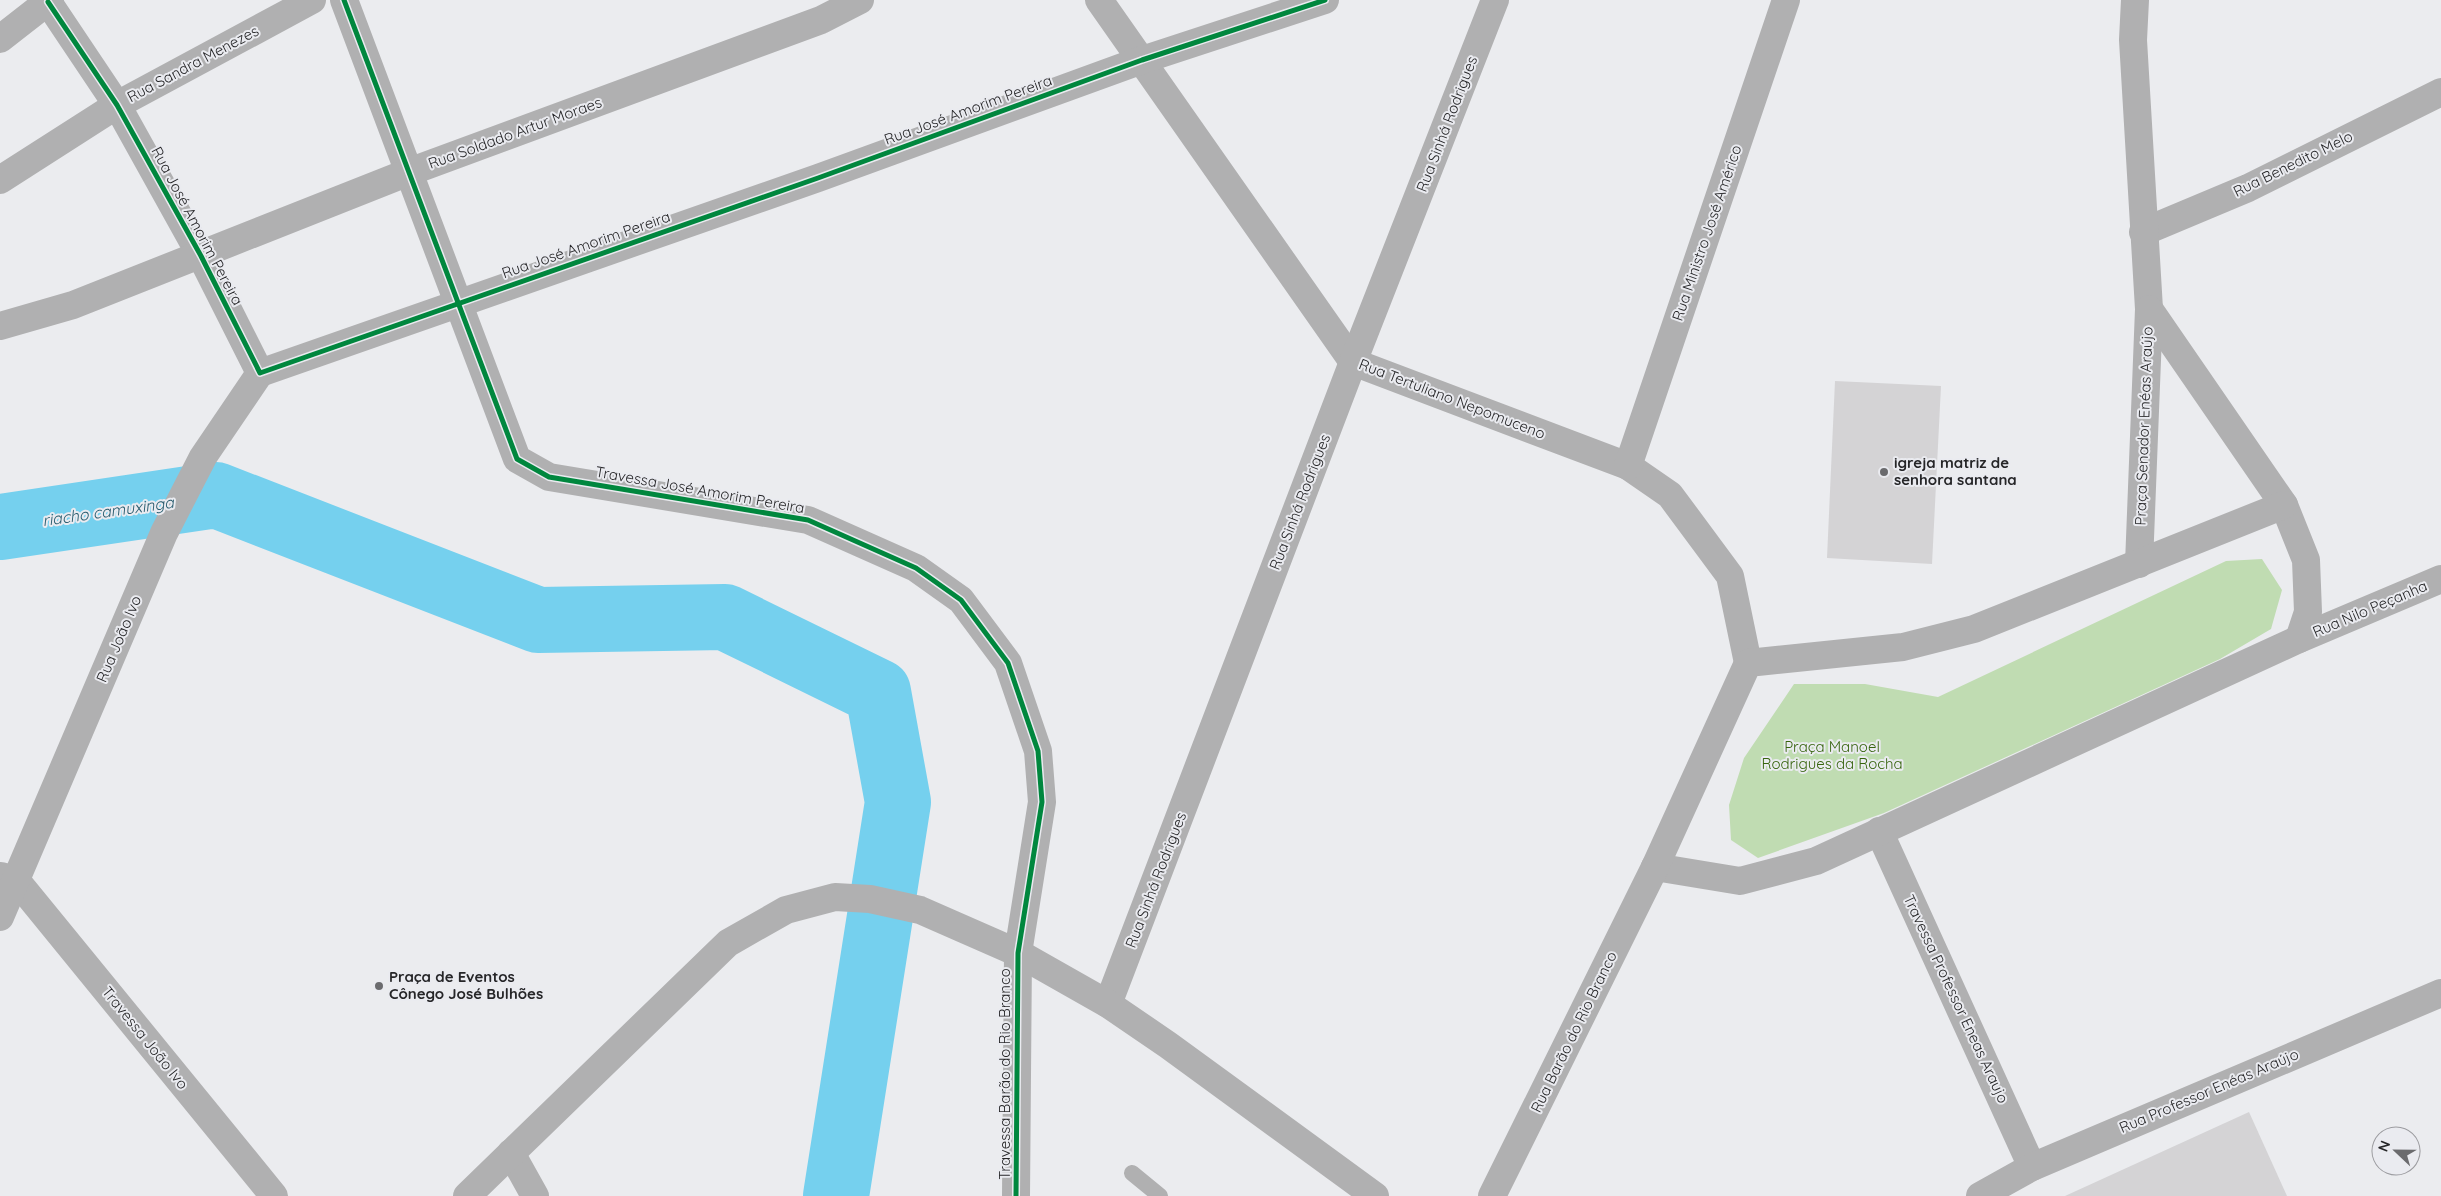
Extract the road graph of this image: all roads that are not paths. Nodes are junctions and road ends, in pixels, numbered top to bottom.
1 (312, 0) edge
2 (344, 0) edge
3 (860, 0) edge
4 (1099, 0) edge
5 (1325, 0) edge
6 (1495, 0) edge
7 (1786, 0) edge
8 (2135, 0) edge
9 (49, 1) edge
10 (814, 10) edge
11 (0, 38) edge
12 (1142, 60) junction
13 (2441, 92) edge
14 (117, 105) junction
15 (409, 172) junction
16 (0, 180) edge
17 (2143, 232) junction
18 (201, 256) junction
19 (458, 302) junction
20 (2148, 309) junction
21 (0, 326) edge
22 (1353, 362) junction
23 (260, 373) junction
24 (1628, 466) junction
25 (2284, 505) junction
26 (2139, 564) junction
27 (2441, 579) edge
28 (2299, 639) junction
29 (1748, 663) junction
30 (1879, 831) junction
31 (1655, 868) junction
32 (8, 878) edge
33 (0, 917) edge
34 (1018, 953) junction
35 (2441, 993) edge
36 (1108, 1004) junction
37 (511, 1153) junction
38 (2032, 1166) junction
39 (1132, 1173) dead end
40 (274, 1196) edge
41 (466, 1196) edge
42 (536, 1196) edge
43 (1016, 1196) edge
44 (1160, 1196) edge
45 (1375, 1196) edge
46 (1492, 1196) edge
47 (1980, 1196) edge

1 - 14 street, Rua Sandra Menezes
2 - 15 street, Travessa José Amorim Pereira
3 - 10 street, Rua Soldado Artur Moraes
4 - 12 street, Rua Tertuliano Nepomuceno
5 - 12 street, Rua José Amorim Pereira
6 - 22 street, Rua Sinhá Rodrigues
7 - 24 street, Rua Ministro José Américo
8 - 17 street
9 - 11 street
9 - 14 street, Rua José Amorim Pereira
10 - 15 street, Rua Soldado Artur Moraes
12 - 19 street, Rua José Amorim Pereira
12 - 22 street, Rua Tertuliano Nepomuceno
13 - 17 street, Rua Benedito Melo
14 - 16 street, Rua Sandra Menezes
14 - 18 street, Rua José Amorim Pereira
15 - 18 street, Rua Soldado Artur Moraes
15 - 19 street, Travessa José Amorim Pereira
17 - 20 street
18 - 21 street, Rua Soldado Artur Moraes
18 - 23 street, Rua José Amorim Pereira
19 - 23 street, Rua José Amorim Pereira
19 - 34 street, Travessa José Amorim Pereira
20 - 25 street, Praça Senador Enéas Araújo
20 - 26 street, Praça Senador Enéas Araújo
22 - 24 street, Rua Tertuliano Nepomuceno
22 - 36 street, Rua Sinhá Rodrigues
23 - 32 street, Rua João Ivo
24 - 29 street, Rua Tertuliano Nepomuceno
25 - 26 street
25 - 28 street, Praça Senador Enéas Araújo
26 - 29 street
27 - 28 street, Rua Nilo Peçanha
28 - 30 street
29 - 31 street
30 - 31 street
30 - 38 street, Travessa Professor Eneas Araujo
31 - 46 street, Rua Barão do Rio Branco
32 - 33 street, Rua João Ivo
32 - 40 street, Travessa João Ivo
34 - 36 street
34 - 37 street
34 - 43 street, Travessa Barão do Rio Branco
35 - 38 street, Rua Professor Enéas Araújo
36 - 45 street
37 - 41 street
37 - 42 street
38 - 47 street, Rua Professor Enéas Araújo
39 - 44 lane

